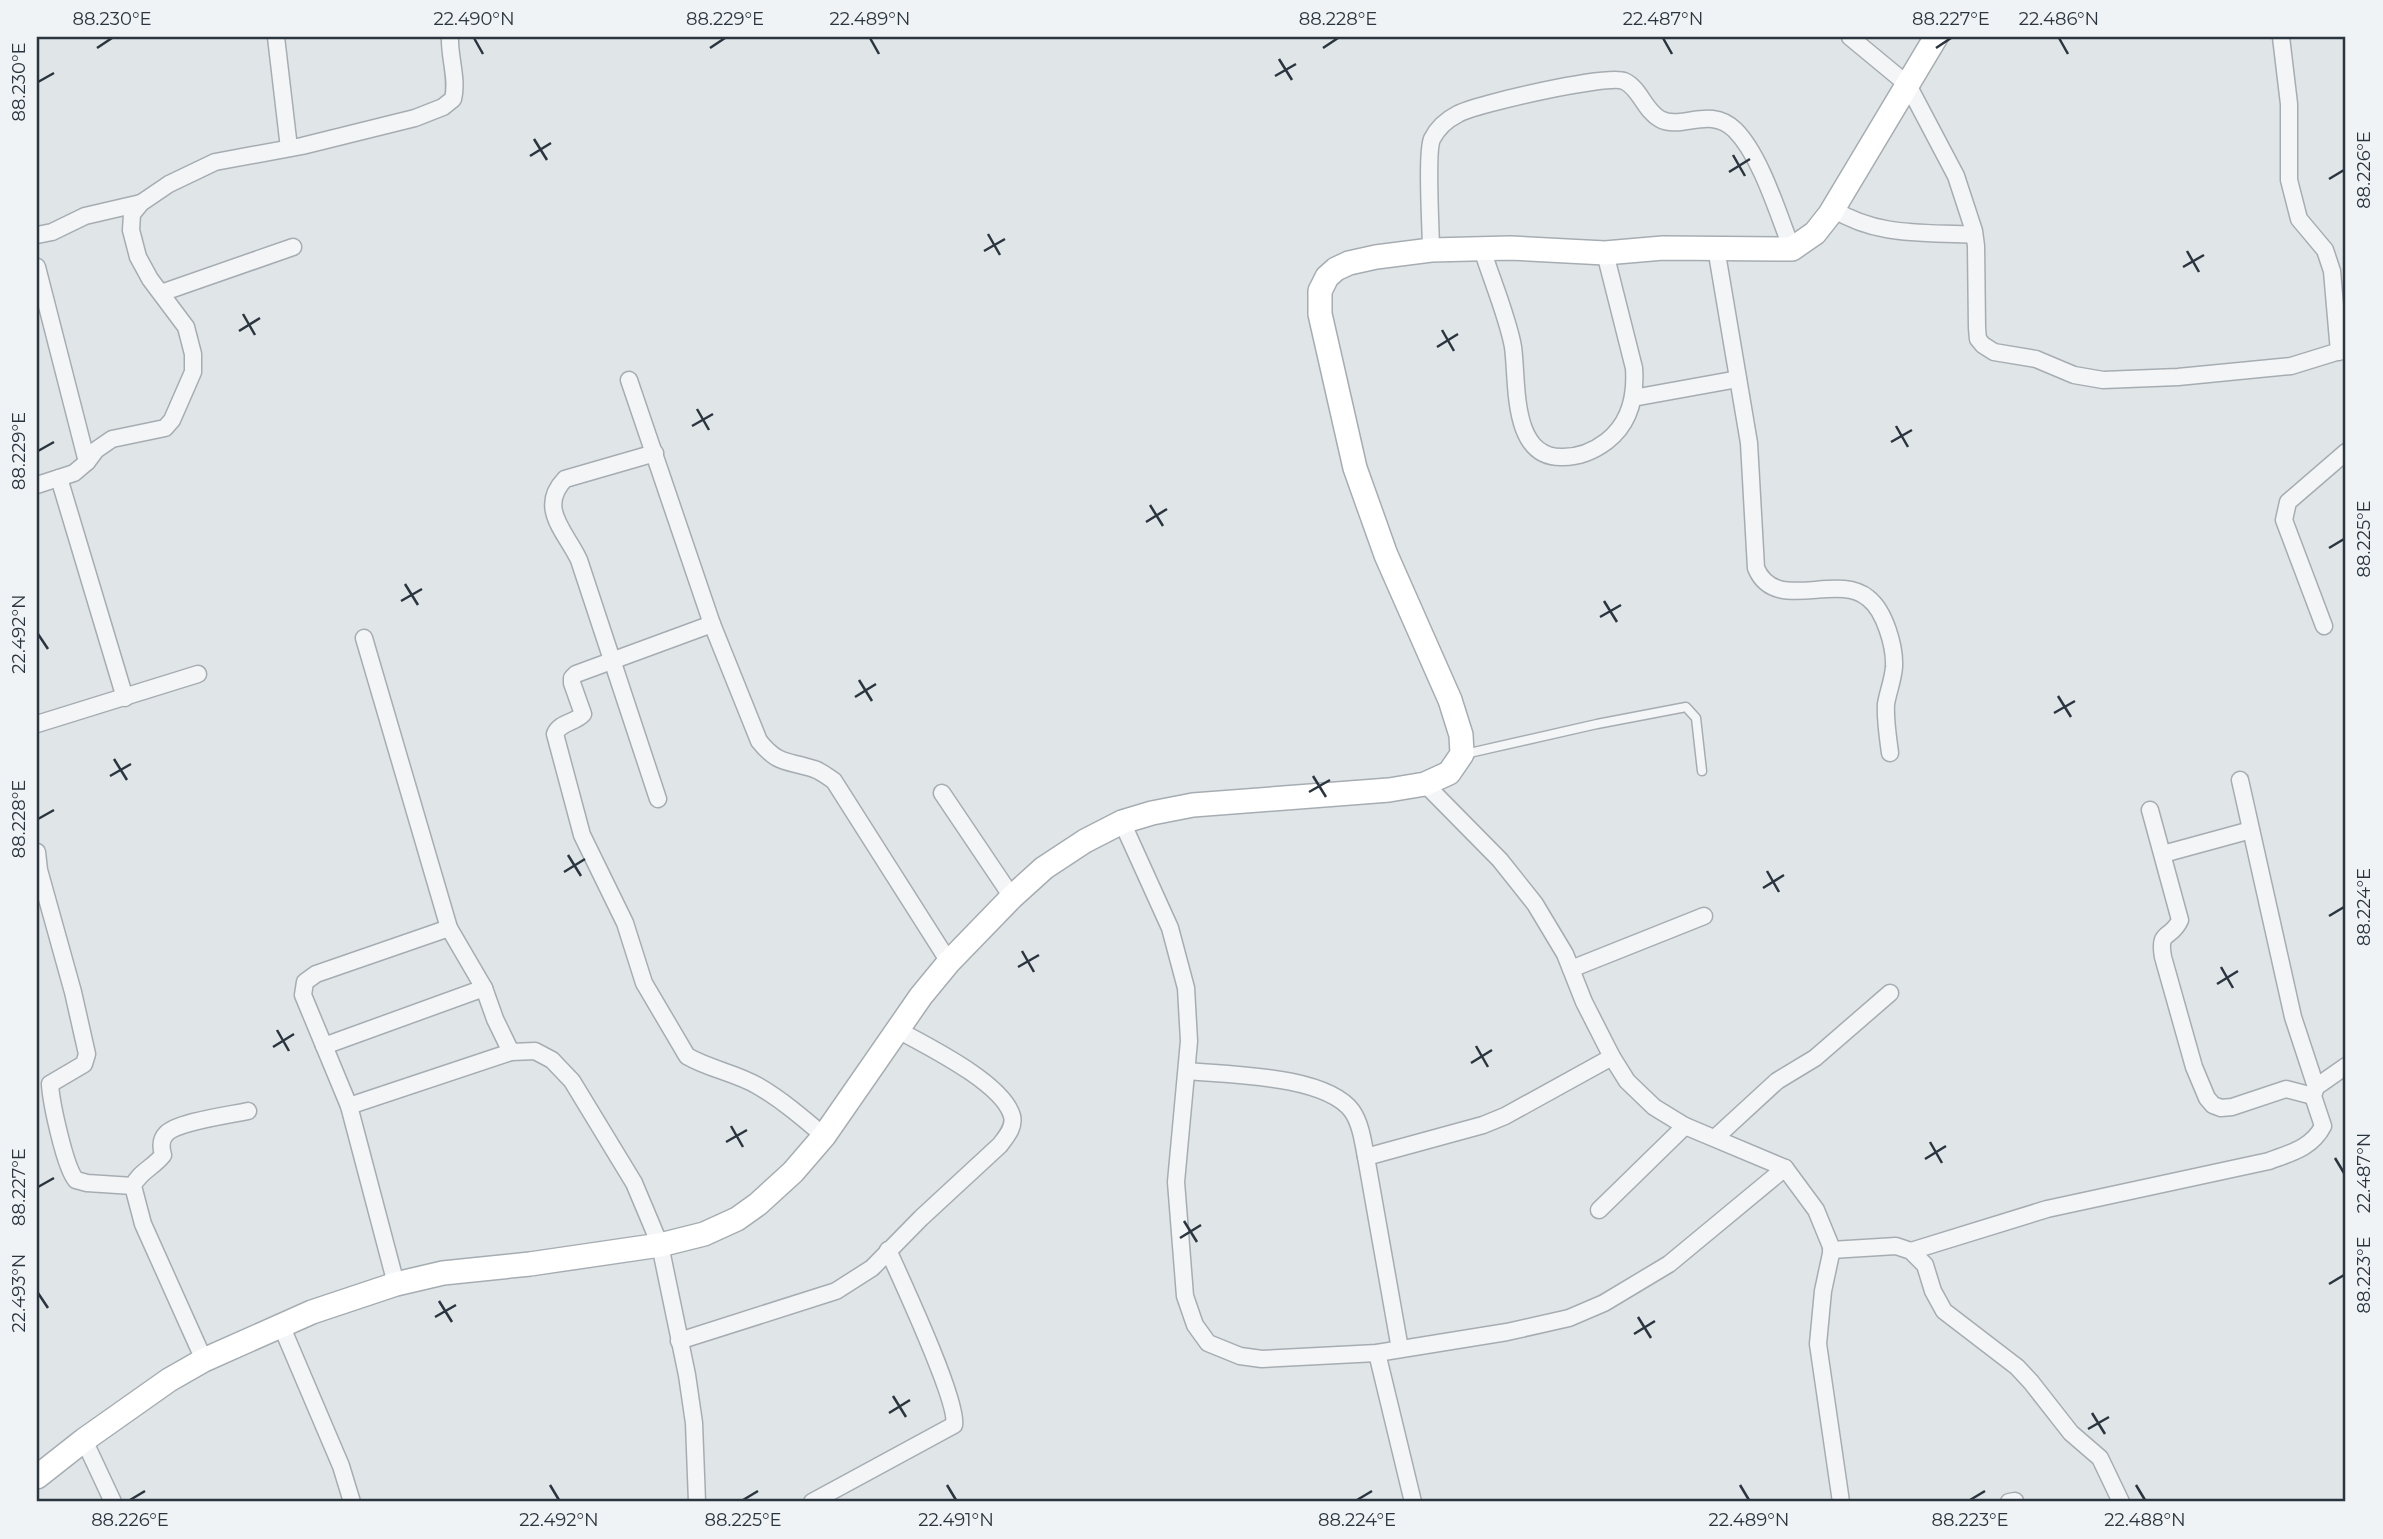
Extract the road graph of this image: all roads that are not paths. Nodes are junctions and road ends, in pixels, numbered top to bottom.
1 (276, 37) edge
2 (450, 37) edge
3 (1850, 37) edge
4 (1936, 37) edge
5 (2281, 37) edge
6 (1908, 85) junction
7 (289, 148) junction
8 (141, 203) junction
9 (1833, 209) junction
10 (37, 235) edge
11 (1974, 235) junction
12 (293, 247) dead end
13 (1716, 248) junction
14 (1482, 249) junction
15 (1792, 249) junction
16 (1431, 250) junction
17 (1605, 253) junction
18 (37, 267) edge
19 (161, 293) junction
20 (2342, 350) edge
21 (1738, 379) junction
22 (629, 380) dead end
23 (1633, 398) junction
24 (2346, 452) edge
25 (655, 453) junction
26 (87, 462) junction
27 (59, 478) junction
28 (37, 485) edge
29 (712, 624) junction
30 (2324, 626) dead end
31 (363, 638) dead end
32 (613, 661) junction
33 (198, 674) dead end
34 (125, 698) junction
35 (37, 724) edge
36 (1890, 753) dead end
37 (1462, 754) junction
38 (1702, 771) dead end
39 (2240, 780) dead end
40 (1424, 784) junction
41 (942, 793) dead end
42 (658, 799) dead end
43 (2151, 810) dead end
44 (1122, 822) junction
45 (2251, 830) junction
46 (37, 852) edge
47 (2163, 854) junction
48 (1012, 897) junction
49 (1704, 916) dead end
50 (449, 928) junction
51 (949, 961) junction
52 (1571, 969) junction
53 (484, 988) junction
54 (1890, 993) dead end
55 (898, 1030) junction
56 (324, 1046) junction
57 (511, 1052) junction
58 (1612, 1057) junction
59 (2346, 1066) edge
60 (1187, 1071) junction
61 (2315, 1091) junction
62 (349, 1106) junction
63 (248, 1111) dead end
64 (1685, 1126) junction
65 (824, 1136) junction
66 (1715, 1138) junction
67 (1366, 1157) junction
68 (1785, 1168) junction
69 (132, 1186) junction
70 (1600, 1210) dead end
71 (660, 1245) junction
72 (888, 1250) junction
73 (1831, 1250) junction
74 (1911, 1251) junction
75 (396, 1284) junction
76 (281, 1325) junction
77 (679, 1341) junction
78 (1400, 1349) junction
79 (1377, 1353) junction
80 (204, 1360) junction
81 (85, 1440) junction
82 (37, 1477) edge
83 (113, 1502) edge
84 (352, 1502) edge
85 (697, 1502) edge
86 (812, 1502) edge
87 (1413, 1502) edge
88 (1841, 1502) edge
89 (2121, 1502) edge

1 - 7 street
2 - 7 street
3 - 6 street
4 - 6 street
5 - 20 street
6 - 9 street
6 - 11 street
7 - 8 street
8 - 10 street
8 - 19 street
9 - 11 street
9 - 15 street
11 - 20 street
12 - 19 street
13 - 15 street
13 - 17 street
13 - 21 street
14 - 16 street
14 - 17 street
14 - 23 street
15 - 16 street
16 - 37 street
17 - 23 street
18 - 26 street
19 - 26 street
21 - 23 street
21 - 36 street
22 - 25 street
24 - 30 street
25 - 29 street
25 - 32 street
26 - 27 street
27 - 28 street
27 - 34 street
29 - 32 street
29 - 51 street
31 - 50 street
32 - 42 street
32 - 65 street
33 - 34 street
34 - 35 street
37 - 38 lane
37 - 40 street
39 - 45 street
40 - 44 street
40 - 52 street
41 - 48 street
43 - 47 street
44 - 48 street
44 - 60 street
45 - 47 street
45 - 61 street
46 - 69 street
47 - 61 street
48 - 51 street
49 - 52 street
50 - 53 street
50 - 56 street
51 - 55 street
52 - 58 street
53 - 56 street
53 - 57 street
54 - 66 street
55 - 65 street
55 - 72 street
56 - 62 street
57 - 62 street
57 - 71 street
58 - 64 street
58 - 67 street
59 - 61 street
60 - 67 street
60 - 79 street
61 - 74 street
62 - 75 street
63 - 69 street
64 - 66 street
64 - 70 street
65 - 71 street
66 - 68 street
67 - 78 street
68 - 73 street
68 - 78 street
69 - 80 street
71 - 75 street
71 - 77 street
72 - 77 street
72 - 86 street
73 - 74 street
73 - 88 street
74 - 89 street
75 - 76 street
76 - 80 street
76 - 84 street
77 - 85 street
78 - 79 street
79 - 87 street
80 - 81 street
81 - 82 street
81 - 83 street

